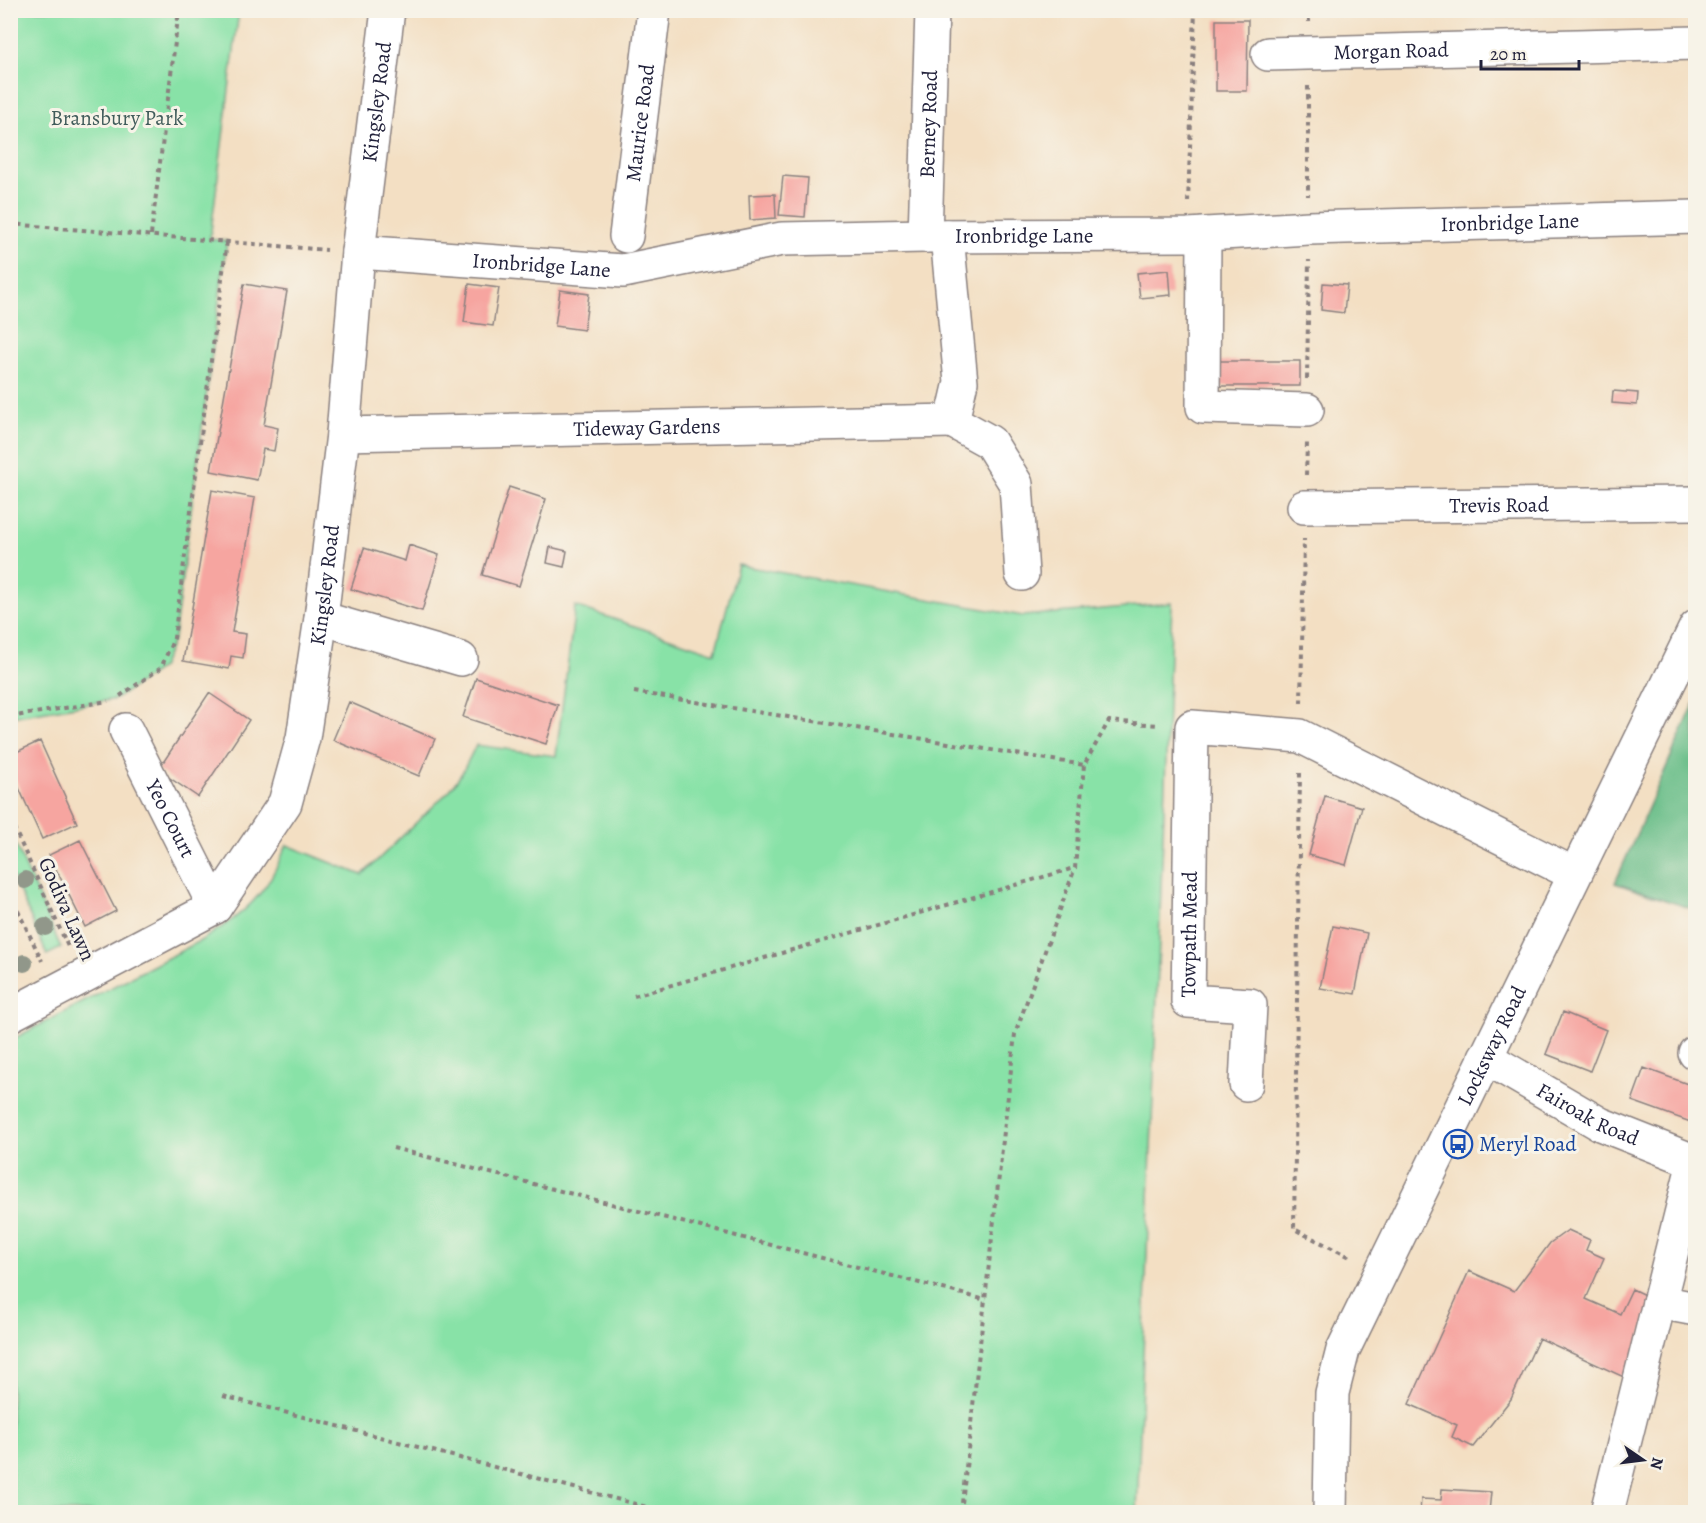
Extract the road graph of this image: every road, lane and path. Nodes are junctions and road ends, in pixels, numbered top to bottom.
1 (179, 10) edge
2 (388, 10) edge
3 (654, 10) edge
4 (932, 10) edge
5 (1195, 10) edge
6 (1309, 10) edge
7 (1695, 43) edge
8 (1308, 53) junction
9 (1268, 54) dead end
10 (1695, 217) edge
11 (10, 224) edge
12 (1309, 228) junction
13 (151, 235) junction
14 (1196, 235) junction
15 (626, 236) dead end
16 (936, 236) junction
17 (227, 241) junction
18 (358, 252) junction
19 (1307, 410) junction
20 (952, 421) junction
21 (343, 434) junction
22 (1695, 503) edge
23 (1304, 507) junction
24 (1022, 574) dead end
25 (321, 618) junction
26 (1695, 627) edge
27 (461, 658) dead end
28 (634, 692) dead end
29 (10, 717) edge
30 (1192, 728) junction
31 (126, 730) dead end
32 (1300, 736) junction
33 (1084, 765) junction
34 (10, 819) edge
35 (1074, 867) junction
36 (1574, 874) junction
37 (10, 894) edge
38 (215, 907) junction
39 (68, 984) junction
40 (634, 996) dead end
41 (10, 1015) edge
42 (1485, 1057) junction
43 (1246, 1084) dead end
44 (393, 1148) dead end
45 (1695, 1162) edge
46 (1380, 1272) junction
47 (986, 1300) junction
48 (1659, 1302) junction
49 (1695, 1309) edge
50 (223, 1396) dead end
51 (666, 1512) edge
52 (961, 1512) edge
53 (1330, 1512) edge
54 (1607, 1512) edge

1 - 13 path
2 - 18 street, Kingsley Road
3 - 15 street, Maurice Road
4 - 16 street, Berney Road
5 - 14 path
6 - 8 path
7 - 8 street, Morgan Road
8 - 9 street, Morgan Road
8 - 12 path
10 - 12 street, Ironbridge Lane
11 - 13 path
12 - 14 street, Ironbridge Lane
12 - 19 path
13 - 17 path
14 - 16 street, Ironbridge Lane
14 - 19 street
16 - 18 street, Ironbridge Lane
16 - 20 street, Berney Road
17 - 18 path
17 - 29 path
18 - 21 street, Kingsley Road
19 - 23 path
20 - 21 street, Tideway Gardens
20 - 24 street
21 - 25 street, Kingsley Road
22 - 23 street, Trevis Road
23 - 32 path
25 - 27 street
25 - 38 street, Kingsley Road
26 - 36 street, Locksway Road
28 - 33 path
30 - 32 street
30 - 33 path
30 - 43 street, Towpath Mead
31 - 38 street, Yeo Court
32 - 36 street
32 - 46 path
33 - 35 path
34 - 39 path, Godiva Lawn
35 - 40 path
35 - 47 path
36 - 42 street, Locksway Road
37 - 39 path, Godiva Lawn
38 - 39 street, Kingsley Road
39 - 41 street, Kingsley Road
42 - 45 street, Fairoak Road
42 - 46 street, Locksway Road
44 - 47 path
45 - 48 street
46 - 53 street, Locksway Road
47 - 52 path
48 - 49 street
48 - 54 street
50 - 51 path

